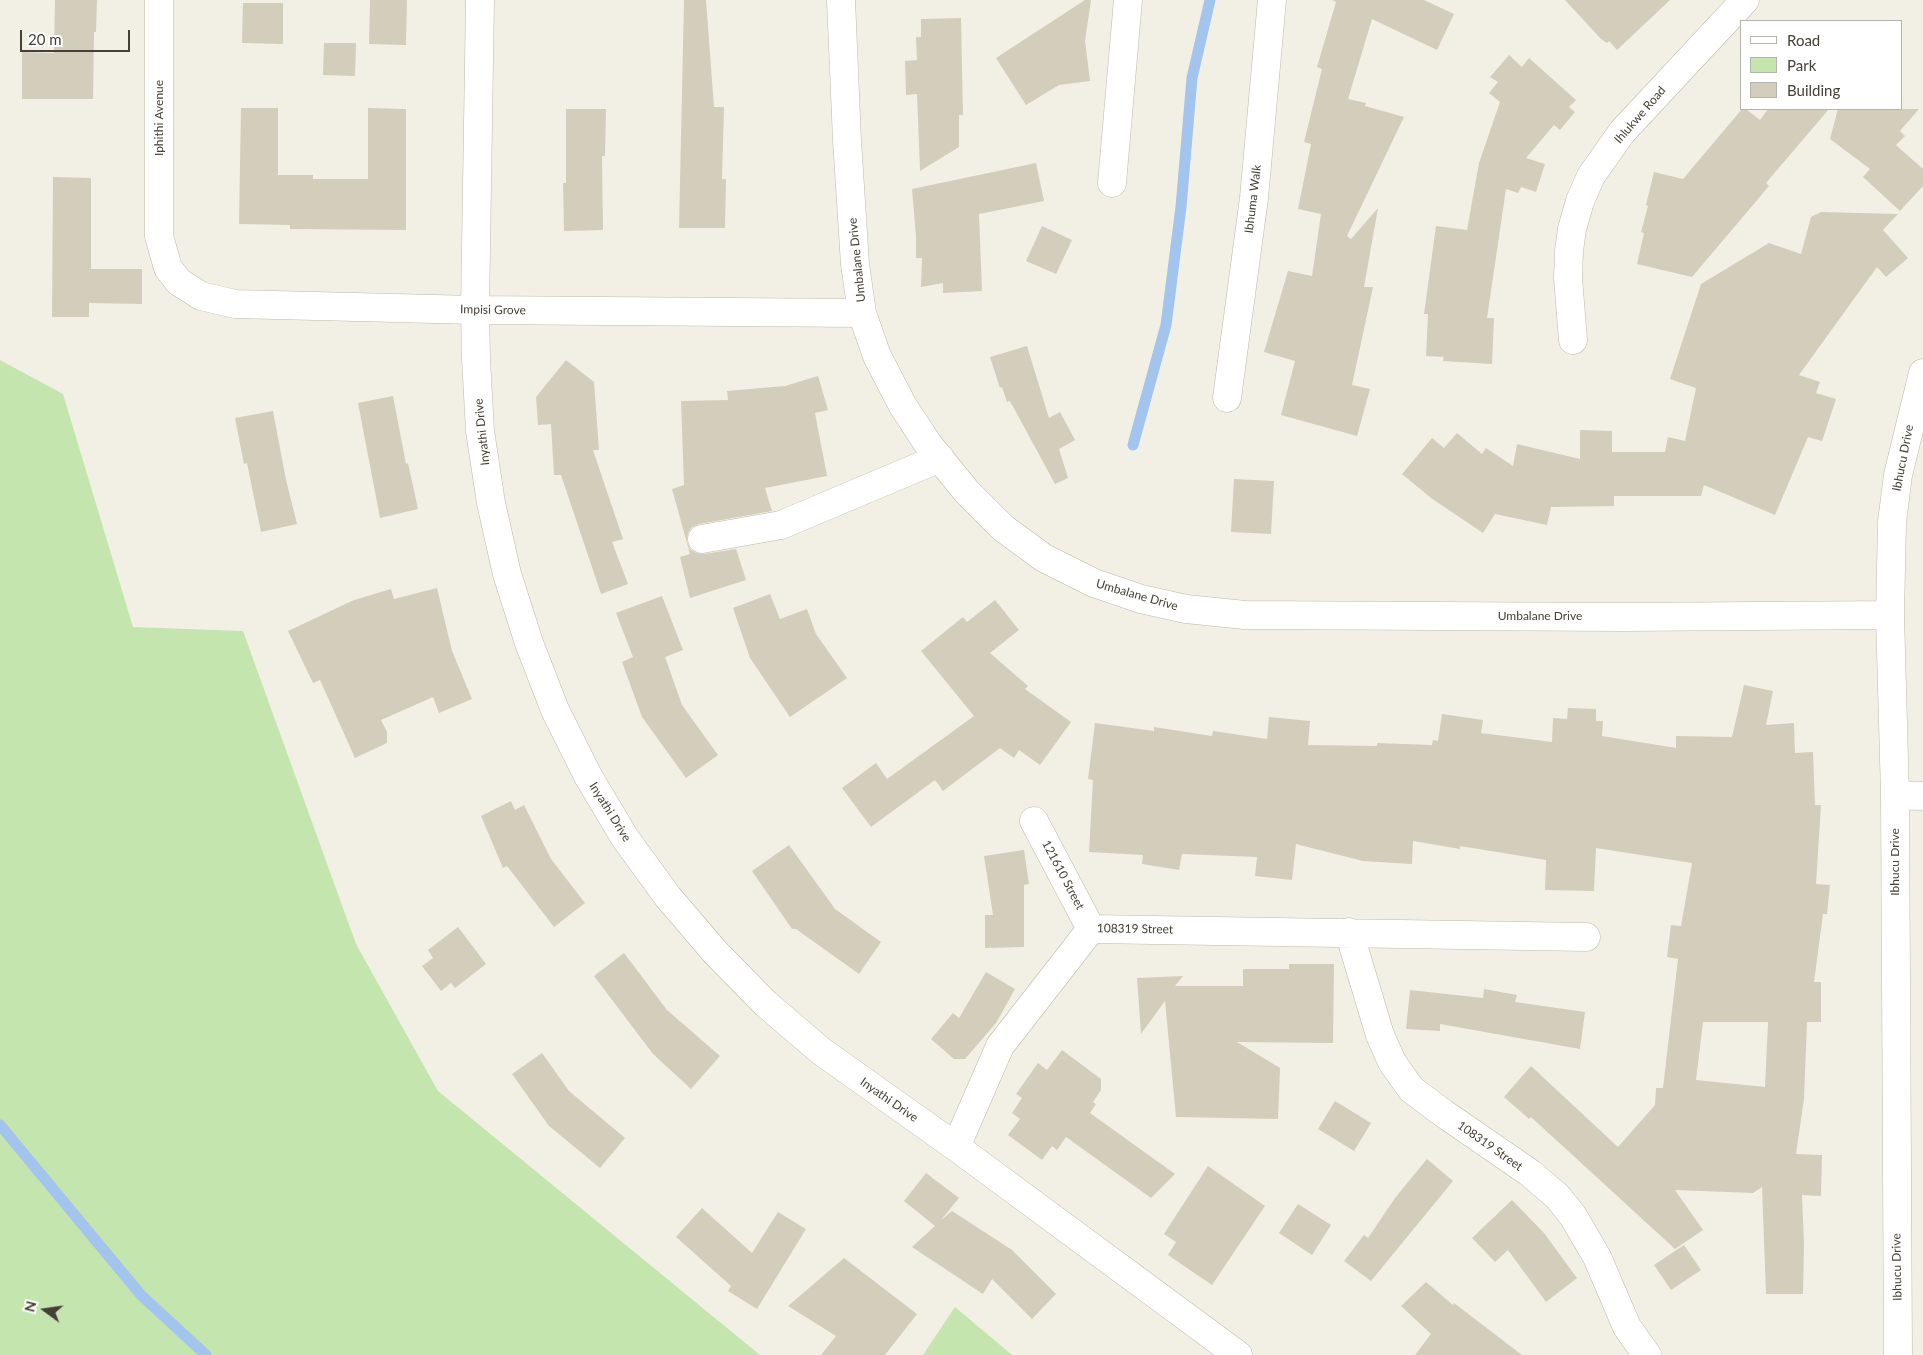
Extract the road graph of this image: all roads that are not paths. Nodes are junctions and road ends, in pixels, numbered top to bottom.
1 (159, 0) edge
2 (480, 0) edge
3 (841, 0) edge
4 (1128, 0) edge
5 (1272, 0) edge
6 (1745, 0) edge
7 (1112, 182) dead end
8 (159, 236) joint
9 (475, 310) junction
10 (862, 313) junction
11 (1572, 340) dead end
12 (1923, 373) edge
13 (1227, 398) dead end
14 (940, 458) junction
15 (702, 539) dead end
16 (1890, 615) junction
17 (1895, 795) junction
18 (1923, 796) edge
19 (1034, 821) dead end
20 (1091, 928) junction
21 (1349, 932) junction
22 (1586, 937) dead end
23 (956, 1147) junction
24 (1238, 1355) edge
25 (1648, 1355) edge
26 (1898, 1355) edge

1 - 8 street, Iphithi Avenue
2 - 9 street, Inyathi Drive
3 - 10 street, Umbalane Drive
4 - 7 street
5 - 13 street, Ibhuma Walk
6 - 11 street, Ihlukwe Road
8 - 9 street, Impisi Grove
9 - 10 street, Impisi Grove
9 - 23 street, Inyathi Drive
10 - 14 street, Umbalane Drive
12 - 16 street, Ibhucu Drive
14 - 15 street
14 - 16 street, Umbalane Drive
16 - 17 street, Ibhucu Drive
17 - 18 street
17 - 26 street, Ibhucu Drive
19 - 20 street, 121610 Street
20 - 21 street, 108319 Street
20 - 23 street, 108319 Street
21 - 22 street, 108319 Street
21 - 25 street, 108319 Street
23 - 24 street, Inyathi Drive

